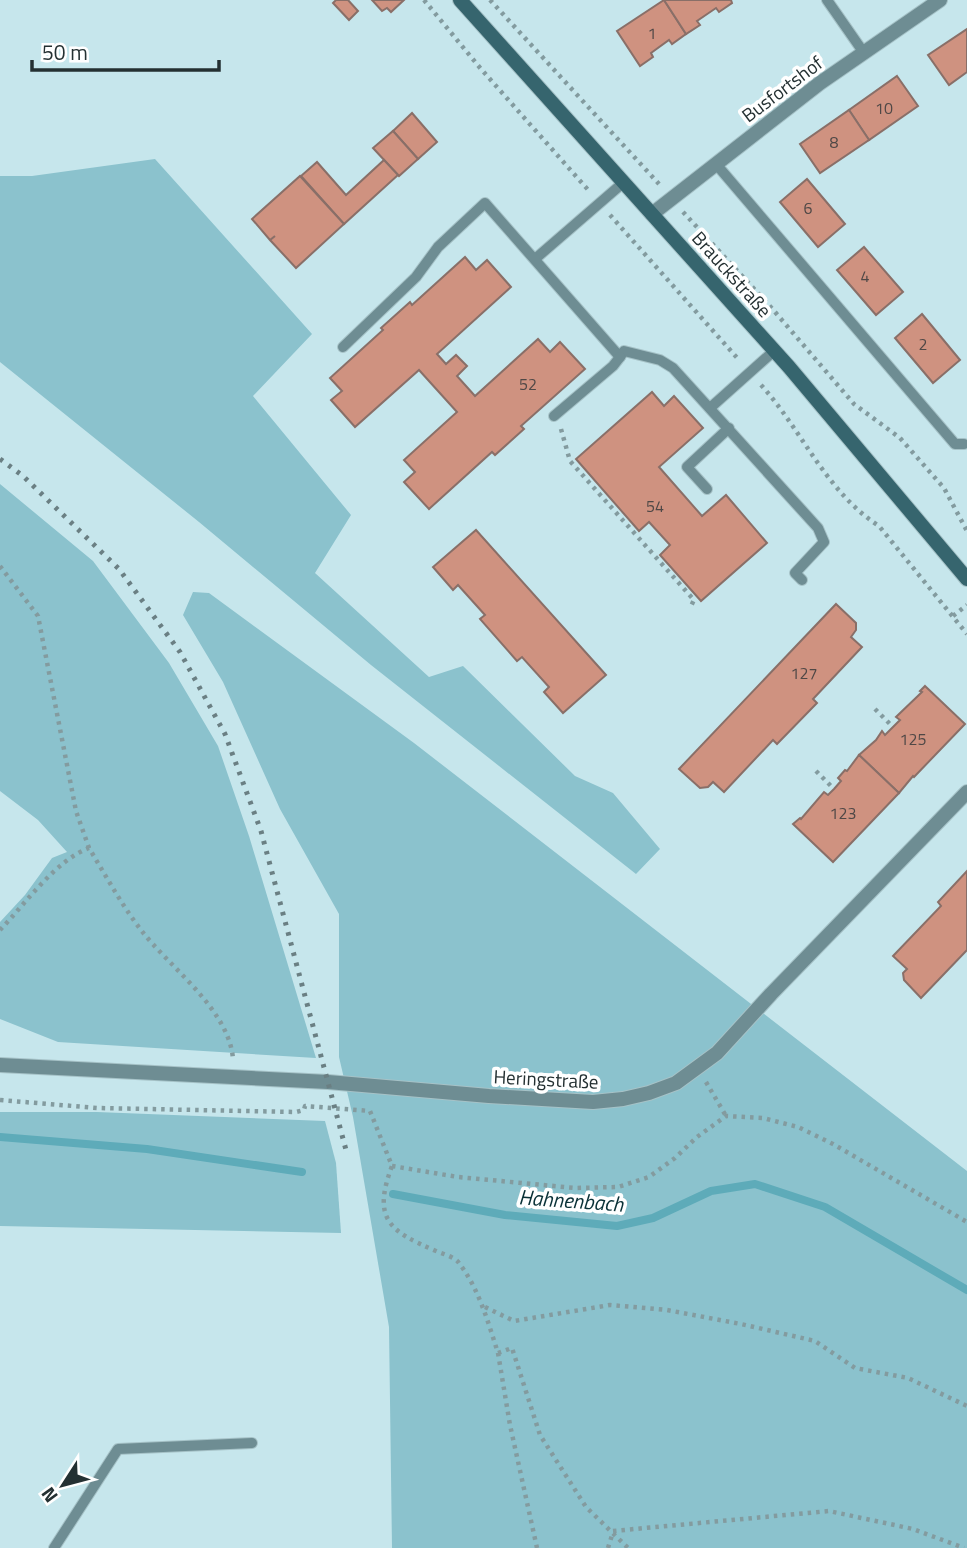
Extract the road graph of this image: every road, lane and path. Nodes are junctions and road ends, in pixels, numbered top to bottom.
1 (424, 0) edge
2 (460, 0) edge
3 (490, 0) edge
4 (827, 0) edge
5 (940, 0) edge
6 (864, 53) junction
7 (716, 164) junction
8 (624, 182) junction
9 (671, 199) junction
10 (600, 203) junction
11 (652, 214) junction
12 (535, 259) junction
13 (343, 347) dead end
14 (775, 350) junction
15 (620, 356) junction
16 (749, 373) junction
17 (710, 408) junction
18 (554, 416) joint
19 (729, 428) junction
20 (964, 444) dead end
21 (707, 489) dead end
22 (967, 531) edge
23 (0, 566) edge
24 (967, 579) edge
25 (802, 580) dead end
26 (967, 605) edge
27 (691, 606) dead end
28 (953, 616) junction
29 (967, 634) edge
30 (875, 709) dead end
31 (893, 727) dead end
32 (816, 771) dead end
33 (834, 789) dead end
34 (967, 792) edge
35 (89, 848) junction
36 (0, 930) edge
37 (0, 1065) edge
38 (234, 1076) junction
39 (714, 1093) dead end
40 (0, 1100) edge
41 (726, 1116) junction
42 (392, 1166) junction
43 (967, 1222) edge
44 (484, 1307) junction
45 (498, 1353) junction
46 (967, 1406) edge
47 (252, 1443) dead end
48 (613, 1531) junction
49 (54, 1548) edge
50 (537, 1548) edge
51 (608, 1548) edge
52 (628, 1548) edge
53 (964, 1548) edge

1 - 10 path
2 - 8 main road, Brauckstraße
3 - 9 path
4 - 6 lane
5 - 6 street, Busfortshof
6 - 7 street, Busfortshof
7 - 9 street, Busfortshof
7 - 20 lane
8 - 10 lane
8 - 11 main road, Brauckstraße
9 - 11 street, Busfortshof
9 - 22 path
10 - 12 lane
10 - 16 path
11 - 14 main road, Brauckstraße
12 - 13 lane
12 - 15 lane
14 - 16 lane
14 - 24 main road, Brauckstraße
15 - 17 lane
15 - 18 lane
16 - 17 lane
16 - 28 path
17 - 19 lane
18 - 27 path
19 - 21 lane
19 - 25 lane
23 - 35 path
26 - 28 path
28 - 29 path
30 - 31 path
32 - 33 path
34 - 38 street, Heringstraße
35 - 36 path
35 - 38 path
37 - 38 street, Heringstraße
39 - 41 path
40 - 42 path
41 - 42 path
41 - 43 path
42 - 44 path
44 - 45 path
44 - 46 path
45 - 48 path
45 - 50 path
47 - 49 lane
48 - 51 path
48 - 52 path
48 - 53 path

